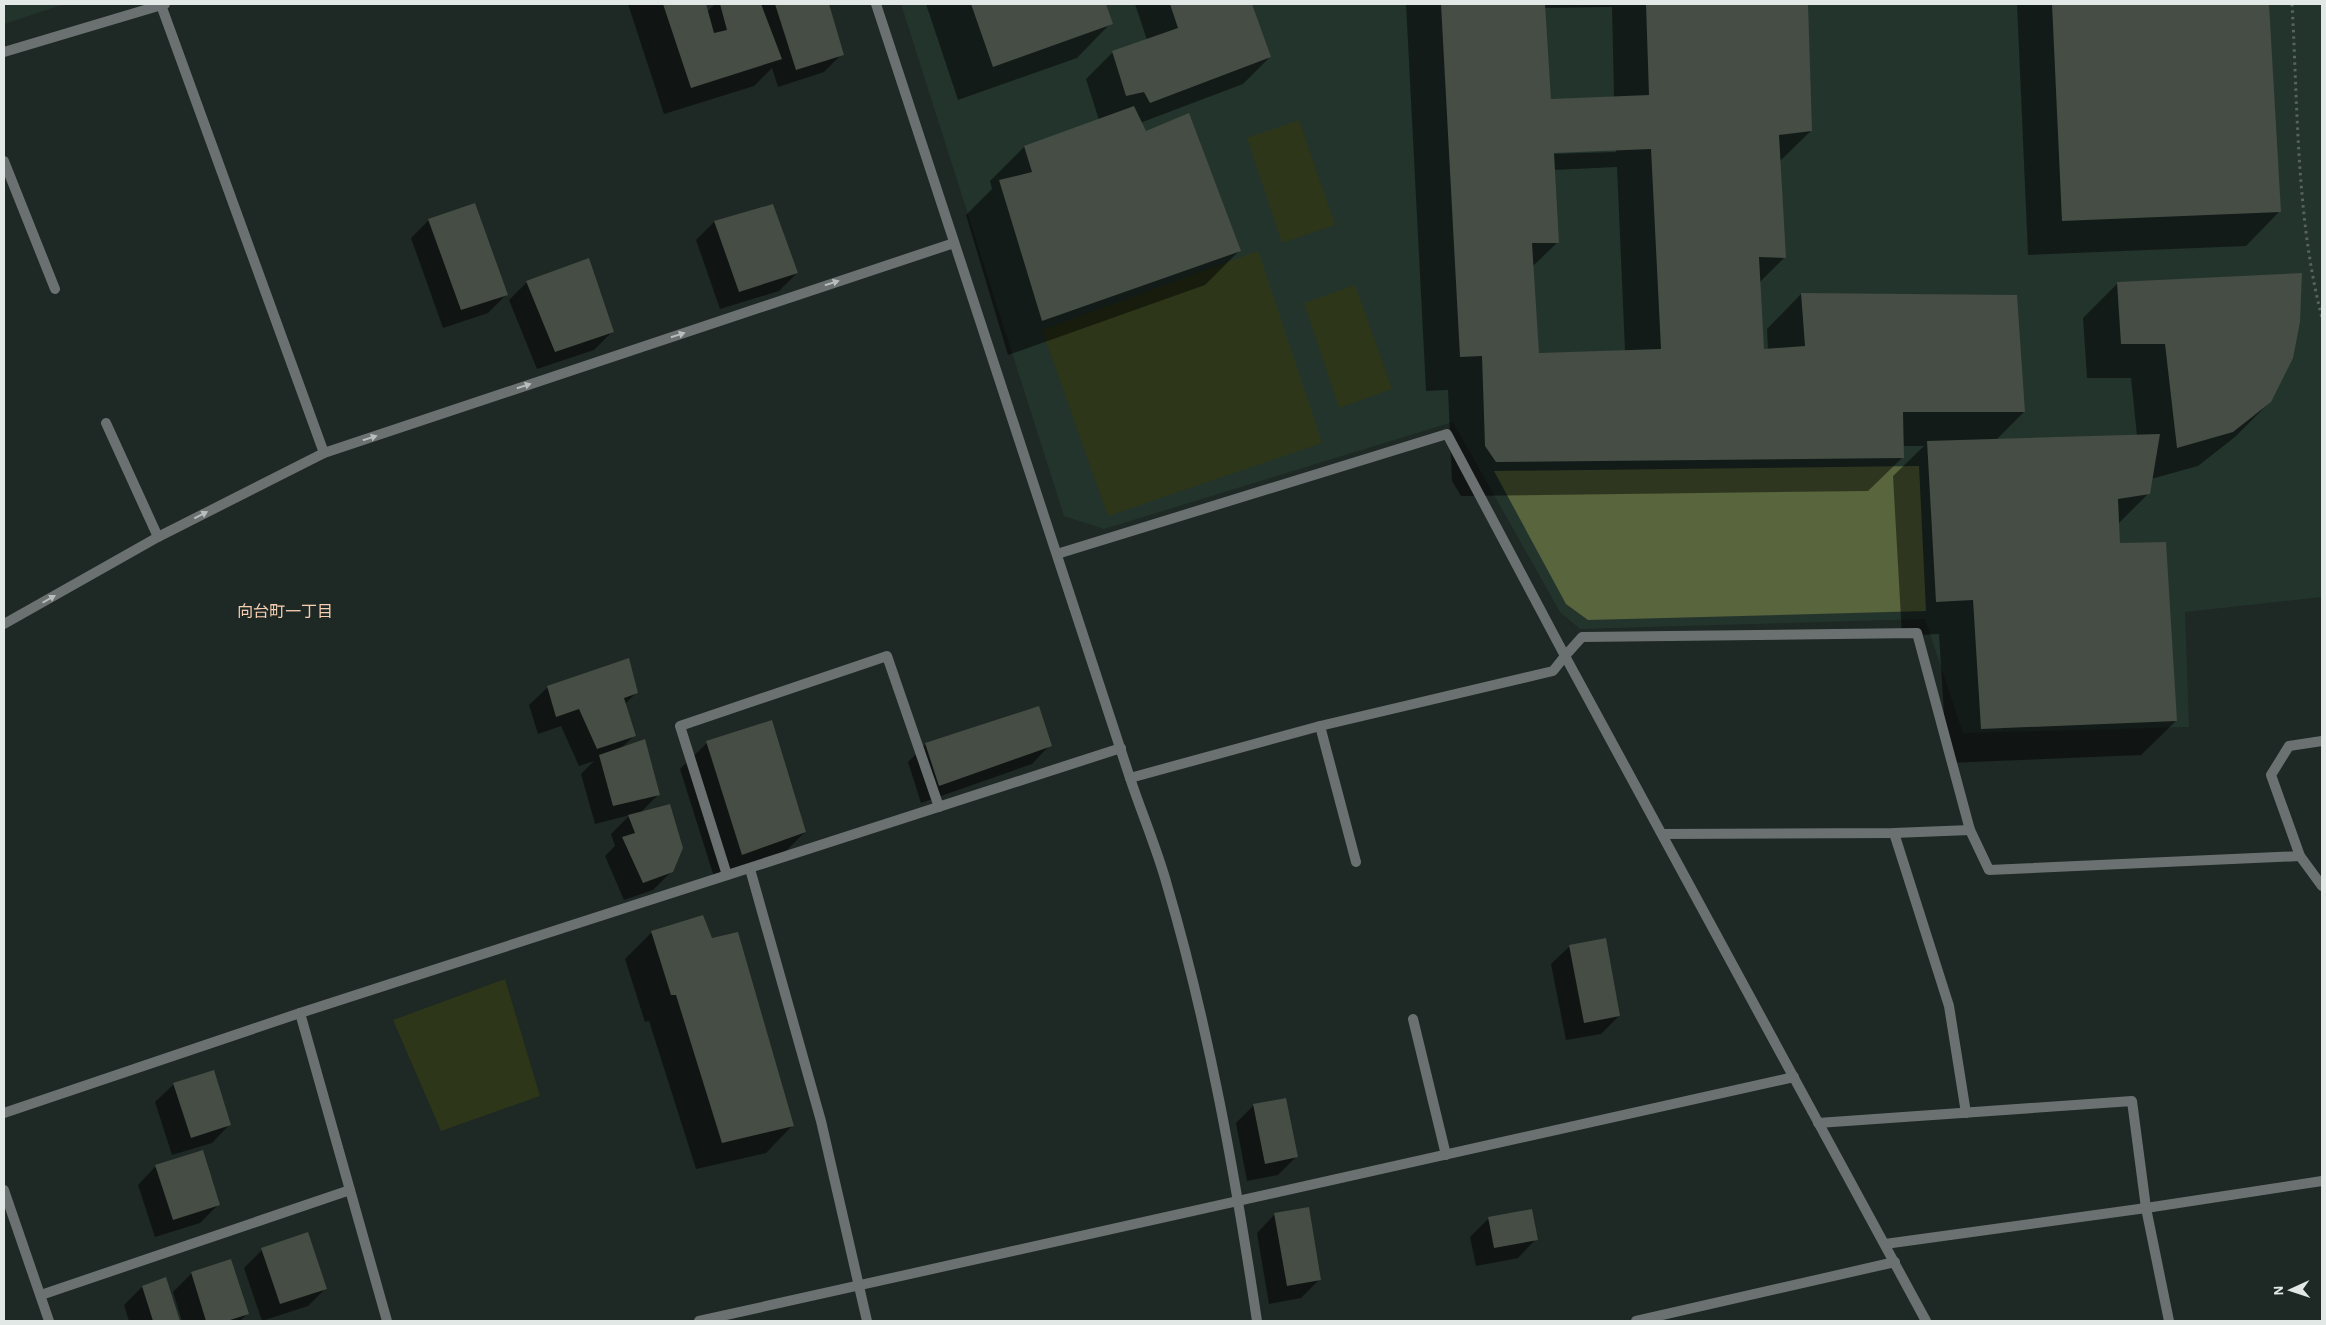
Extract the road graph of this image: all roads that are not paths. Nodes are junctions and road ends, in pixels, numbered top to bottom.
1 (876, 4) edge
2 (163, 5) edge
3 (4, 52) edge
4 (4, 161) edge
5 (954, 243) junction
6 (55, 289) dead end
7 (106, 423) dead end
8 (324, 453) junction
9 (158, 537) junction
10 (1057, 554) junction
11 (5, 622) edge
12 (1565, 656) junction
13 (1320, 726) junction
14 (2322, 741) edge
15 (1120, 748) junction
16 (1130, 778) junction
17 (939, 807) junction
18 (1970, 830) junction
19 (1894, 833) junction
20 (1662, 834) junction
21 (2300, 856) junction
22 (1356, 862) dead end
23 (750, 869) junction
24 (727, 875) junction
25 (2322, 886) edge
26 (300, 1013) junction
27 (1412, 1019) dead end
28 (1794, 1077) junction
29 (4, 1113) edge
30 (1966, 1113) junction
31 (1818, 1123) junction
32 (1446, 1155) junction
33 (2322, 1181) edge
34 (4, 1190) edge
35 (350, 1190) junction
36 (1239, 1201) junction
37 (2146, 1208) junction
38 (1884, 1244) junction
39 (1895, 1262) junction
40 (858, 1285) junction
41 (41, 1295) junction
42 (50, 1321) edge
43 (387, 1321) edge
44 (699, 1321) edge
45 (867, 1321) edge
46 (1258, 1321) edge
47 (1636, 1321) edge
48 (1926, 1321) edge
49 (2169, 1321) edge

1 - 5 street
2 - 3 street
2 - 8 street
4 - 6 street
8 -> 5 street
5 - 10 street
7 - 9 street
9 -> 8 street
11 -> 9 street
10 - 12 street
10 - 15 street
12 - 13 street
12 - 18 street
12 - 20 street
13 - 16 street
13 - 22 street
14 - 21 street
15 - 16 street
15 - 17 street
16 - 36 street
17 - 23 street
17 - 24 street
18 - 19 street
18 - 21 street
19 - 20 street
19 - 30 street
20 - 28 street
21 - 25 street
23 - 24 street
23 - 40 street
24 - 26 street
26 - 29 street
26 - 35 street
27 - 32 street
28 - 31 street
28 - 32 street
30 - 31 street
30 - 37 street
31 - 38 street
32 - 36 street
33 - 37 street
34 - 41 street
35 - 41 street
35 - 43 street
36 - 40 street
36 - 46 street
37 - 38 street
37 - 49 street
38 - 39 street
39 - 47 street
39 - 48 street
40 - 44 street
40 - 45 street
41 - 42 street

